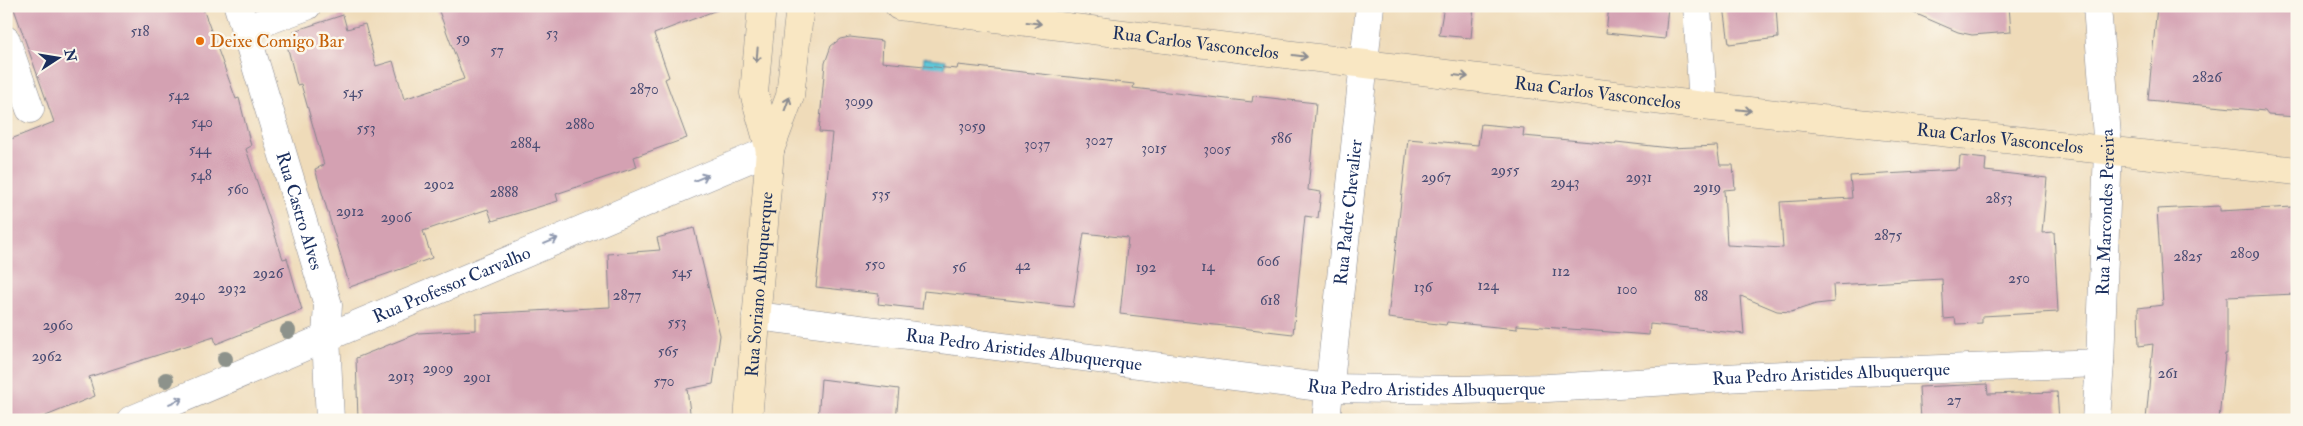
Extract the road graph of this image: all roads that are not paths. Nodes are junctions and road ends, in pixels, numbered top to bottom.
1 (307, 6) edge
2 (762, 6) edge
3 (800, 6) edge
4 (899, 6) edge
5 (1370, 6) edge
6 (1697, 6) edge
7 (2097, 6) edge
8 (241, 18) edge
9 (6, 40) edge
10 (1364, 64) junction
11 (1703, 106) junction
12 (30, 109) dead end
13 (770, 150) junction
14 (2108, 150) junction
15 (2297, 171) edge
16 (756, 316) junction
17 (326, 336) junction
18 (2100, 363) junction
19 (1328, 388) junction
20 (131, 420) edge
21 (330, 420) edge
22 (748, 420) edge
23 (1326, 420) edge
24 (2096, 420) edge

1 - 8 street
2 -> 13 main road, Rua Soriano Albuquerque
13 -> 3 main road, Rua Soriano Albuquerque
4 -> 10 main road, Rua Carlos Vasconcelos
5 - 10 street, Rua Padre Chevalier
6 - 11 street
7 - 14 street, Rua Marcondes Pereira
8 - 17 street, Rua Castro Alves
9 - 12 street
10 -> 11 main road, Rua Carlos Vasconcelos
10 - 19 street, Rua Padre Chevalier
11 -> 14 main road, Rua Carlos Vasconcelos
13 - 16 main road, Rua Soriano Albuquerque
17 -> 13 street, Rua Professor Carvalho
14 - 15 main road, Rua Carlos Vasconcelos
14 - 18 street, Rua Marcondes Pereira
16 - 19 street, Rua Pedro Aristides Albuquerque
16 - 22 main road, Rua Soriano Albuquerque
20 -> 17 street, Rua Professor Carvalho
17 - 21 street, Rua Castro Alves
18 - 19 street, Rua Pedro Aristides Albuquerque
18 - 24 street, Rua Marcondes Pereira
19 - 23 street, Rua Padre Chevalier

